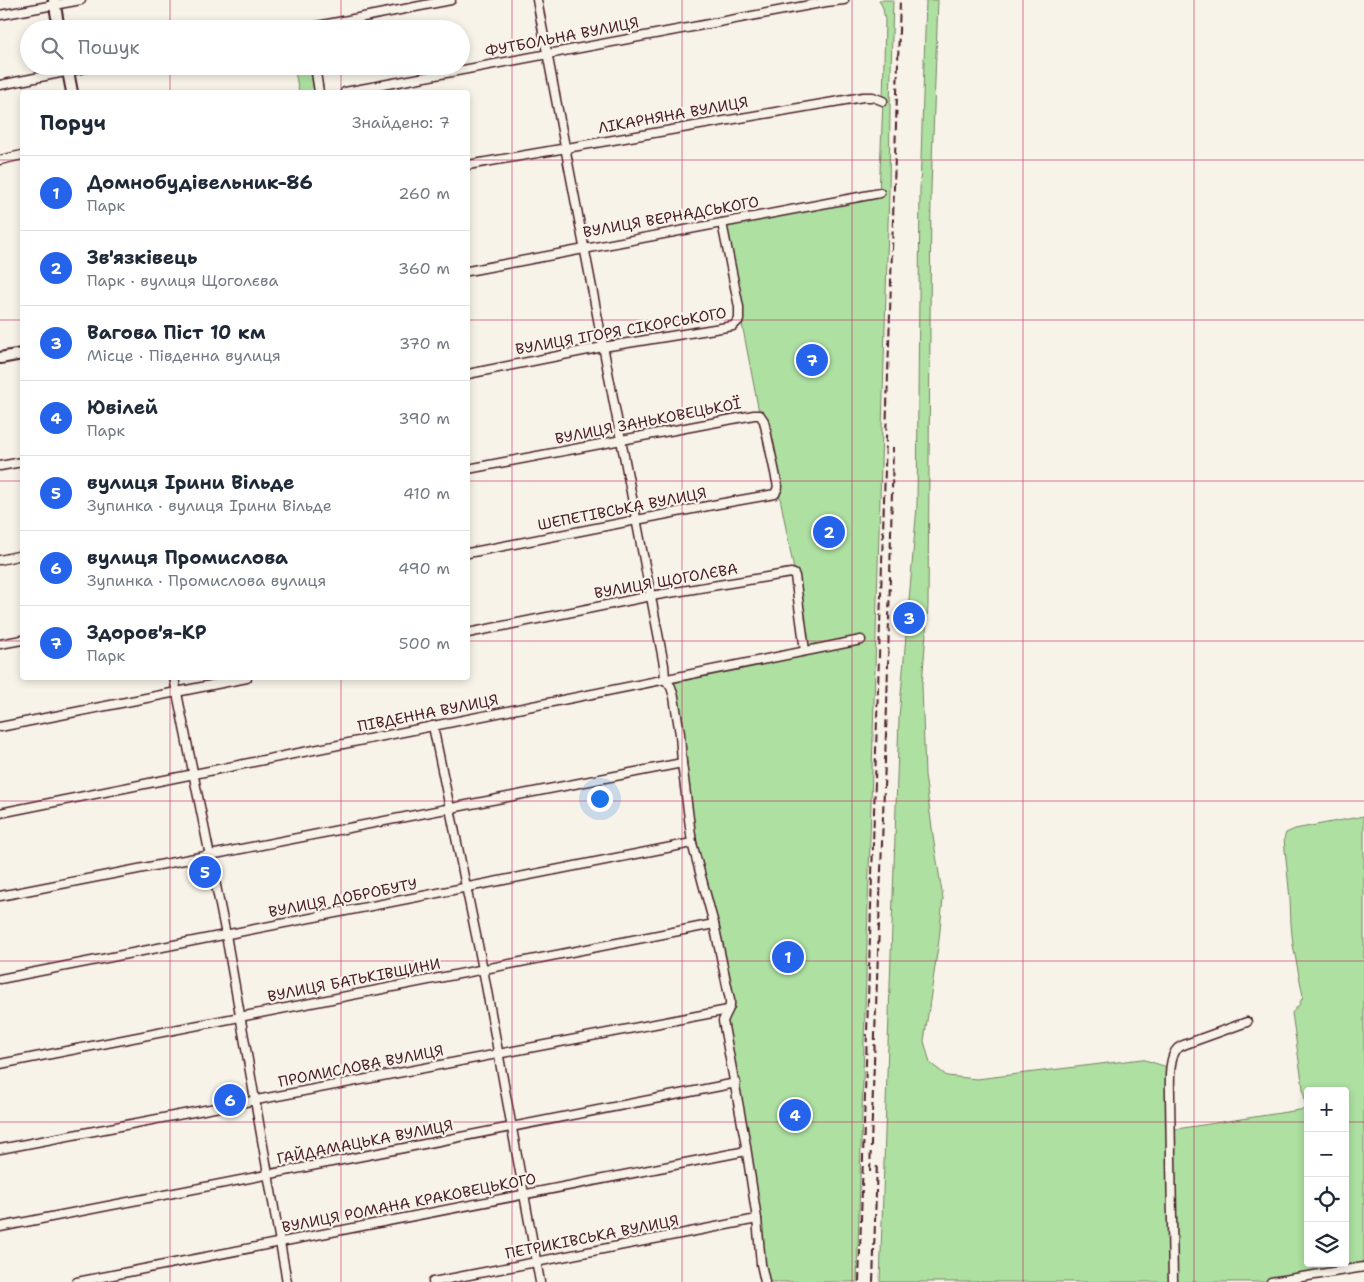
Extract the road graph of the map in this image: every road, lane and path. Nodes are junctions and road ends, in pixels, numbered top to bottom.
1 (81, 0) edge
2 (451, 0) edge
3 (537, 0) edge
4 (844, 0) edge
5 (54, 2) edge
6 (0, 16) edge
7 (57, 20) edge
8 (348, 20) edge
9 (547, 54) junction
10 (470, 68) edge
11 (42, 75) edge
12 (68, 75) edge
13 (316, 75) edge
14 (435, 75) edge
15 (0, 85) edge
16 (72, 90) edge
17 (319, 90) edge
18 (356, 90) edge
19 (883, 101) dead end
20 (566, 148) junction
21 (20, 155) edge
22 (0, 160) edge
23 (470, 166) edge
24 (880, 193) dead end
25 (722, 223) junction
26 (584, 248) junction
27 (470, 270) edge
28 (603, 347) junction
29 (20, 354) edge
30 (0, 358) edge
31 (470, 374) edge
32 (622, 440) junction
33 (20, 462) edge
34 (0, 466) edge
35 (470, 469) edge
36 (778, 487) joint
37 (636, 520) junction
38 (470, 553) edge
39 (20, 555) edge
40 (0, 560) edge
41 (651, 596) junction
42 (470, 633) edge
43 (20, 640) edge
44 (862, 640) dead end
45 (0, 644) edge
46 (805, 651) junction
47 (665, 679) junction
48 (174, 680) edge
49 (238, 680) edge
50 (176, 692) junction
51 (433, 726) junction
52 (0, 728) edge
53 (682, 763) junction
54 (194, 774) junction
55 (450, 808) junction
56 (0, 813) edge
57 (692, 843) junction
58 (211, 855) junction
59 (466, 888) junction
60 (0, 896) edge
61 (714, 924) junction
62 (226, 935) junction
63 (483, 969) junction
64 (0, 979) edge
65 (728, 1010) junction
66 (241, 1016) junction
67 (1248, 1022) dead end
68 (498, 1054) junction
69 (0, 1064) edge
70 (736, 1083) junction
71 (254, 1100) junction
72 (512, 1127) junction
73 (0, 1149) edge
74 (746, 1151) junction
75 (268, 1175) junction
76 (524, 1194) junction
77 (757, 1219) junction
78 (0, 1228) edge
79 (280, 1242) junction
80 (536, 1262) junction
81 (1364, 1267) edge
82 (77, 1282) edge
83 (287, 1282) edge
84 (433, 1282) edge
85 (540, 1282) edge
86 (765, 1282) edge
87 (1173, 1282) edge
88 (1271, 1282) edge

1 - 5 street
2 - 8 street
3 - 9 street
4 - 9 street, ФУТБОЛЬНА ВУЛИЦЯ
5 - 6 street
5 - 7 street
9 - 10 street, ФУТБОЛЬНА ВУЛИЦЯ
9 - 20 street
11 - 15 street
12 - 16 street
13 - 17 street
14 - 18 street, ФУТБОЛЬНА ВУЛИЦЯ
19 - 20 street, ЛІКАРНЯНА ВУЛИЦЯ
20 - 23 street, ЛІКАРНЯНА ВУЛИЦЯ
20 - 26 street
21 - 22 street
24 - 25 street, ВУЛИЦЯ ВЕРНАДСЬКОГО
25 - 26 street, ВУЛИЦЯ ВЕРНАДСЬКОГО
25 - 28 street, ВУЛИЦЯ ІГОРЯ СІКОРСЬКОГО
26 - 27 street, ВУЛИЦЯ ВЕРНАДСЬКОГО
26 - 28 street
28 - 31 street, ВУЛИЦЯ ІГОРЯ СІКОРСЬКОГО
28 - 32 street
29 - 30 street
32 - 35 street, ВУЛИЦЯ ЗАНЬКОВЕЦЬКОЇ
32 - 36 street, ВУЛИЦЯ ЗАНЬКОВЕЦЬКОЇ
32 - 37 street
33 - 34 street
36 - 37 street, ШЕПЕТІВСЬКА ВУЛИЦЯ
37 - 38 street, ШЕПЕТІВСЬКА ВУЛИЦЯ
37 - 41 street
39 - 40 street
41 - 42 street, ВУЛИЦЯ ЩОГОЛЄВА
41 - 46 street, ВУЛИЦЯ ЩОГОЛЄВА
41 - 47 street
43 - 45 street
44 - 46 street, ПІВДЕННА ВУЛИЦЯ
46 - 47 street, ПІВДЕННА ВУЛИЦЯ
47 - 51 street, ПІВДЕННА ВУЛИЦЯ
47 - 53 street
48 - 50 street
49 - 50 street
50 - 52 street
50 - 54 street
51 - 54 street, ПІВДЕННА ВУЛИЦЯ
51 - 55 street
53 - 55 street
53 - 57 street
54 - 56 street, ПІВДЕННА ВУЛИЦЯ
54 - 58 street
55 - 58 street
55 - 59 street
57 - 59 street, ВУЛИЦЯ ДОБРОБУТУ
57 - 61 street
58 - 60 street
58 - 62 street
59 - 62 street, ВУЛИЦЯ ДОБРОБУТУ
59 - 63 street
61 - 63 street, ВУЛИЦЯ БАТЬКІВЩИНИ
61 - 65 street
62 - 64 street, ВУЛИЦЯ ДОБРОБУТУ
62 - 66 street
63 - 66 street, ВУЛИЦЯ БАТЬКІВЩИНИ
63 - 68 street
65 - 68 street, ПРОМИСЛОВА ВУЛИЦЯ
65 - 70 street
66 - 69 street, ВУЛИЦЯ БАТЬКІВЩИНИ
66 - 71 street
67 - 87 street
68 - 71 street, ПРОМИСЛОВА ВУЛИЦЯ
68 - 72 street
70 - 72 street, ГАЙДАМАЦЬКА ВУЛИЦЯ
70 - 74 street
71 - 73 street, ПРОМИСЛОВА ВУЛИЦЯ
71 - 75 street
72 - 75 street, ГАЙДАМАЦЬКА ВУЛИЦЯ
72 - 76 street
74 - 76 street, ВУЛИЦЯ РОМАНА КРАКОВЕЦЬКОГО
74 - 77 street
75 - 78 street, ГАЙДАМАЦЬКА ВУЛИЦЯ
75 - 79 street
76 - 79 street, ВУЛИЦЯ РОМАНА КРАКОВЕЦЬКОГО
76 - 80 street
77 - 80 street, ПЕТРИКІВСЬКА ВУЛИЦЯ
77 - 86 street
79 - 82 street, ВУЛИЦЯ РОМАНА КРАКОВЕЦЬКОГО
79 - 83 street
80 - 84 street, ПЕТРИКІВСЬКА ВУЛИЦЯ
80 - 85 street
81 - 88 street

